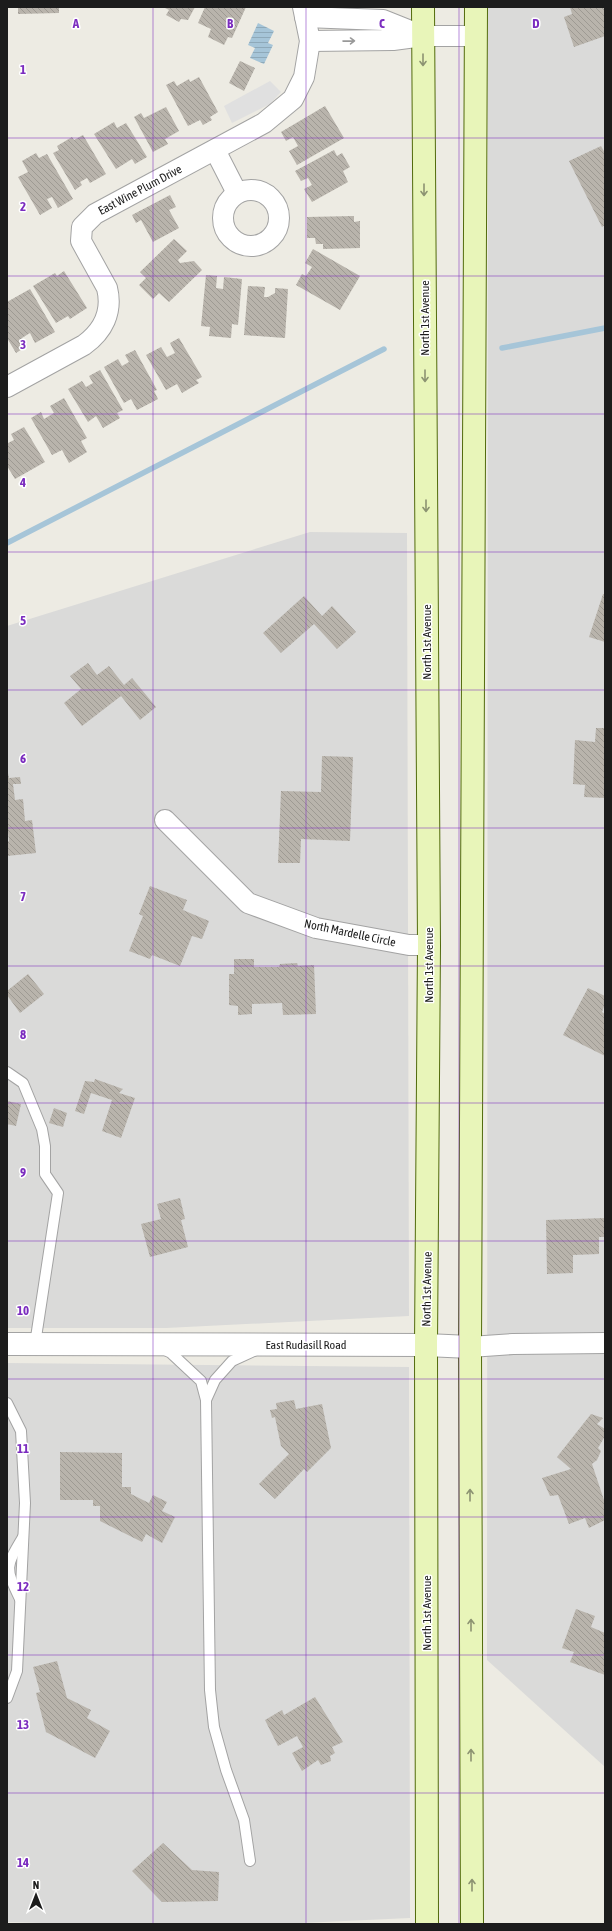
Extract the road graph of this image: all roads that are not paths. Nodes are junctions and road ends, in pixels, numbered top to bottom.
1 (423, 7) edge
2 (476, 7) edge
3 (304, 12) edge
4 (423, 36) junction
5 (476, 36) junction
6 (310, 40) junction
7 (215, 150) junction
8 (237, 193) dead end
9 (7, 387) edge
10 (165, 820) dead end
11 (429, 945) junction
12 (7, 1072) edge
13 (605, 1343) edge
14 (7, 1344) edge
15 (35, 1344) junction
16 (150, 1344) junction
17 (268, 1344) junction
18 (426, 1345) junction
19 (470, 1347) junction
20 (206, 1400) junction
21 (7, 1403) edge
22 (7, 1698) edge
23 (250, 1861) dead end
24 (427, 1924) edge
25 (472, 1924) edge

1 - 4 main road, North 1st Avenue
2 - 5 main road
3 - 4 street
3 - 6 street
4 - 5 street
6 -> 4 street
4 -> 11 main road, North 1st Avenue
5 - 19 main road
6 - 7 street, East Wine Plum Drive
7 - 8 street
7 - 9 street, East Wine Plum Drive
10 - 11 street, North Mardelle Circle
11 - 18 main road, North 1st Avenue
12 - 15 lane
13 - 19 street, East Rudasill Road
14 - 15 street, East Rudasill Road
15 - 16 street, East Rudasill Road
16 - 17 street, East Rudasill Road
16 - 20 lane
17 - 18 street, East Rudasill Road
17 - 20 lane
18 - 19 street, East Rudasill Road
18 - 24 main road, North 1st Avenue
25 -> 19 main road
20 - 23 lane
21 - 22 lane

